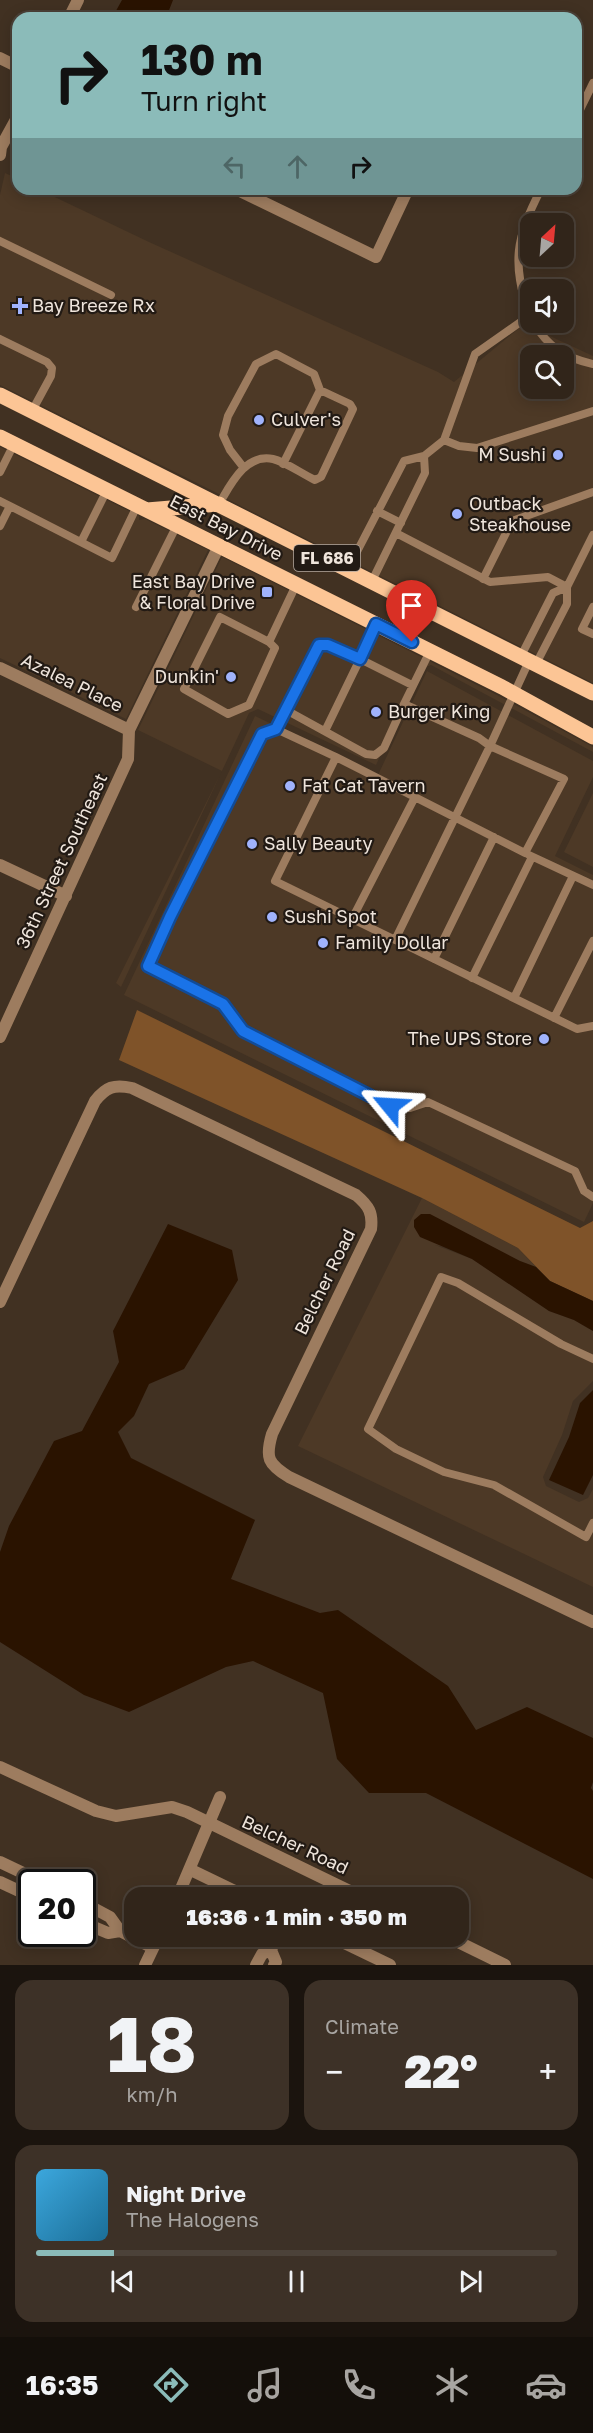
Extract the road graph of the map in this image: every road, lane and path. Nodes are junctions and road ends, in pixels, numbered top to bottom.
1 (593, 83) edge
2 (582, 106) edge
3 (12, 128) edge
4 (0, 155) edge
5 (248, 195) edge
6 (405, 195) edge
7 (538, 195) edge
8 (0, 242) edge
9 (520, 288) edge
10 (111, 295) dead end
11 (520, 327) edge
12 (539, 333) edge
13 (0, 339) edge
14 (593, 364) edge
15 (320, 390) junction
16 (0, 395) edge
17 (32, 411) junction
18 (593, 411) edge
19 (0, 437) edge
20 (444, 441) junction
21 (14, 444) junction
22 (424, 456) junction
23 (283, 464) junction
24 (244, 468) junction
25 (0, 472) edge
26 (106, 490) junction
27 (593, 492) edge
28 (0, 501) edge
29 (219, 504) junction
30 (10, 506) junction
31 (142, 508) junction
32 (377, 511) junction
33 (401, 523) junction
34 (177, 525) junction
35 (0, 526) edge
36 (396, 533) junction
37 (593, 535) edge
38 (81, 542) junction
39 (219, 546) junction
40 (348, 569) junction
41 (483, 579) junction
42 (372, 581) junction
43 (296, 585) junction
44 (567, 587) junction
45 (136, 607) dead end
46 (593, 607) edge
47 (376, 624) junction
48 (593, 634) edge
49 (269, 642) junction
50 (430, 651) junction
51 (360, 659) junction
52 (529, 660) junction
53 (0, 668) edge
54 (412, 685) junction
55 (593, 693) edge
56 (514, 694) junction
57 (404, 704) junction
58 (286, 710) junction
59 (276, 729) junction
60 (129, 730) junction
61 (326, 731) junction
62 (593, 737) edge
63 (490, 746) junction
64 (336, 758) junction
65 (415, 797) junction
66 (456, 817) junction
67 (494, 837) junction
68 (529, 855) junction
69 (0, 865) edge
70 (573, 876) junction
71 (593, 885) edge
72 (66, 896) junction
73 (352, 919) junction
74 (395, 940) junction
75 (593, 941) edge
76 (434, 959) junction
77 (472, 978) junction
78 (514, 998) junction
79 (554, 1018) junction
80 (593, 1026) edge
81 (0, 1037) edge
82 (593, 1197) edge
83 (0, 1302) edge
84 (593, 1359) edge
85 (593, 1523) edge
86 (593, 1622) edge
87 (0, 1767) edge
88 (220, 1797) dead end
89 (210, 1825) junction
90 (0, 1862) edge
91 (191, 1870) junction
92 (18, 1871) edge
93 (0, 1882) edge
94 (182, 1887) edge
95 (226, 1887) edge
96 (341, 1887) edge
97 (18, 1890) edge
98 (96, 1910) edge
99 (96, 1928) edge
100 (120, 1931) junction
101 (124, 1932) edge
102 (154, 1947) edge
103 (272, 1947) edge
104 (353, 1947) edge
105 (468, 1947) edge
106 (271, 1950) junction
107 (145, 1965) edge
108 (256, 1965) edge
109 (274, 1965) edge
110 (390, 1965) edge
111 (505, 1965) edge

1 - 2 lane
3 - 4 street
5 - 6 street
7 - 9 lane
8 - 10 lane
11 - 20 lane
12 - 14 lane
13 - 17 lane
15 - 23 lane
15 - 23 lane
15 - 24 lane
16 - 17 main road, East Bay Drive / FL 686
17 - 29 main road, East Bay Drive / FL 686
18 - 20 lane
19 - 21 main road, East Bay Drive / FL 686
20 - 22 lane
21 - 25 lane
21 - 26 main road, East Bay Drive / FL 686
22 - 32 lane
22 - 33 lane
23 - 24 lane
24 - 29 lane
26 - 31 main road, East Bay Drive / FL 686
26 - 38 lane
27 - 41 lane
28 - 30 lane
29 - 31 main road
29 - 40 main road, East Bay Drive / FL 686
30 - 35 lane
30 - 38 lane
31 - 34 main road, East Bay Drive / FL 686
31 - 38 lane
32 - 33 lane
32 - 40 lane
33 - 36 lane
34 - 39 main road, East Bay Drive / FL 686
34 - 45 lane
36 - 41 lane
36 - 42 lane
37 - 44 lane
39 - 43 main road, East Bay Drive / FL 686
39 - 60 street
40 - 42 main road, East Bay Drive / FL 686
41 - 44 lane
42 - 52 main road, East Bay Drive / FL 686
43 - 47 main road, East Bay Drive / FL 686
43 - 49 lane
44 - 52 lane
44 - 52 lane
46 - 48 lane
47 - 50 main road, East Bay Drive / FL 686
47 - 51 lane
49 - 49 lane
50 - 54 lane
50 - 56 main road, East Bay Drive / FL 686
51 - 54 lane
51 - 58 lane
51 - 61 lane
52 - 55 main road, East Bay Drive / FL 686
52 - 56 lane
53 - 60 street, Azalea Place
54 - 57 lane
56 - 62 main road, East Bay Drive / FL 686
56 - 63 lane
57 - 61 lane
57 - 63 lane
58 - 59 lane
58 - 61 lane
59 - 64 lane
59 - 82 lane
60 - 72 street, 36th Street Southeast
63 - 66 lane
63 - 68 lane
64 - 65 lane
64 - 73 lane
65 - 66 lane
65 - 73 lane
66 - 67 lane
66 - 74 lane
67 - 68 lane
67 - 76 lane
68 - 70 lane
68 - 77 lane
69 - 72 street
70 - 71 lane
70 - 78 lane
72 - 81 street, 36th Street Southeast
73 - 74 lane
74 - 76 lane
75 - 79 lane
76 - 77 lane
77 - 78 lane
78 - 79 lane
79 - 80 lane
83 - 86 street, Belcher Road
84 - 85 lane
87 - 89 street, Belcher Road
88 - 89 street
89 - 91 street
89 - 96 street, Belcher Road
90 - 92 street
91 - 94 street
91 - 95 street
93 - 97 street
98 - 100 street
99 - 100 street
100 - 101 street
102 - 107 street
103 - 106 street
104 - 110 street
105 - 111 street
106 - 108 street
106 - 109 street

